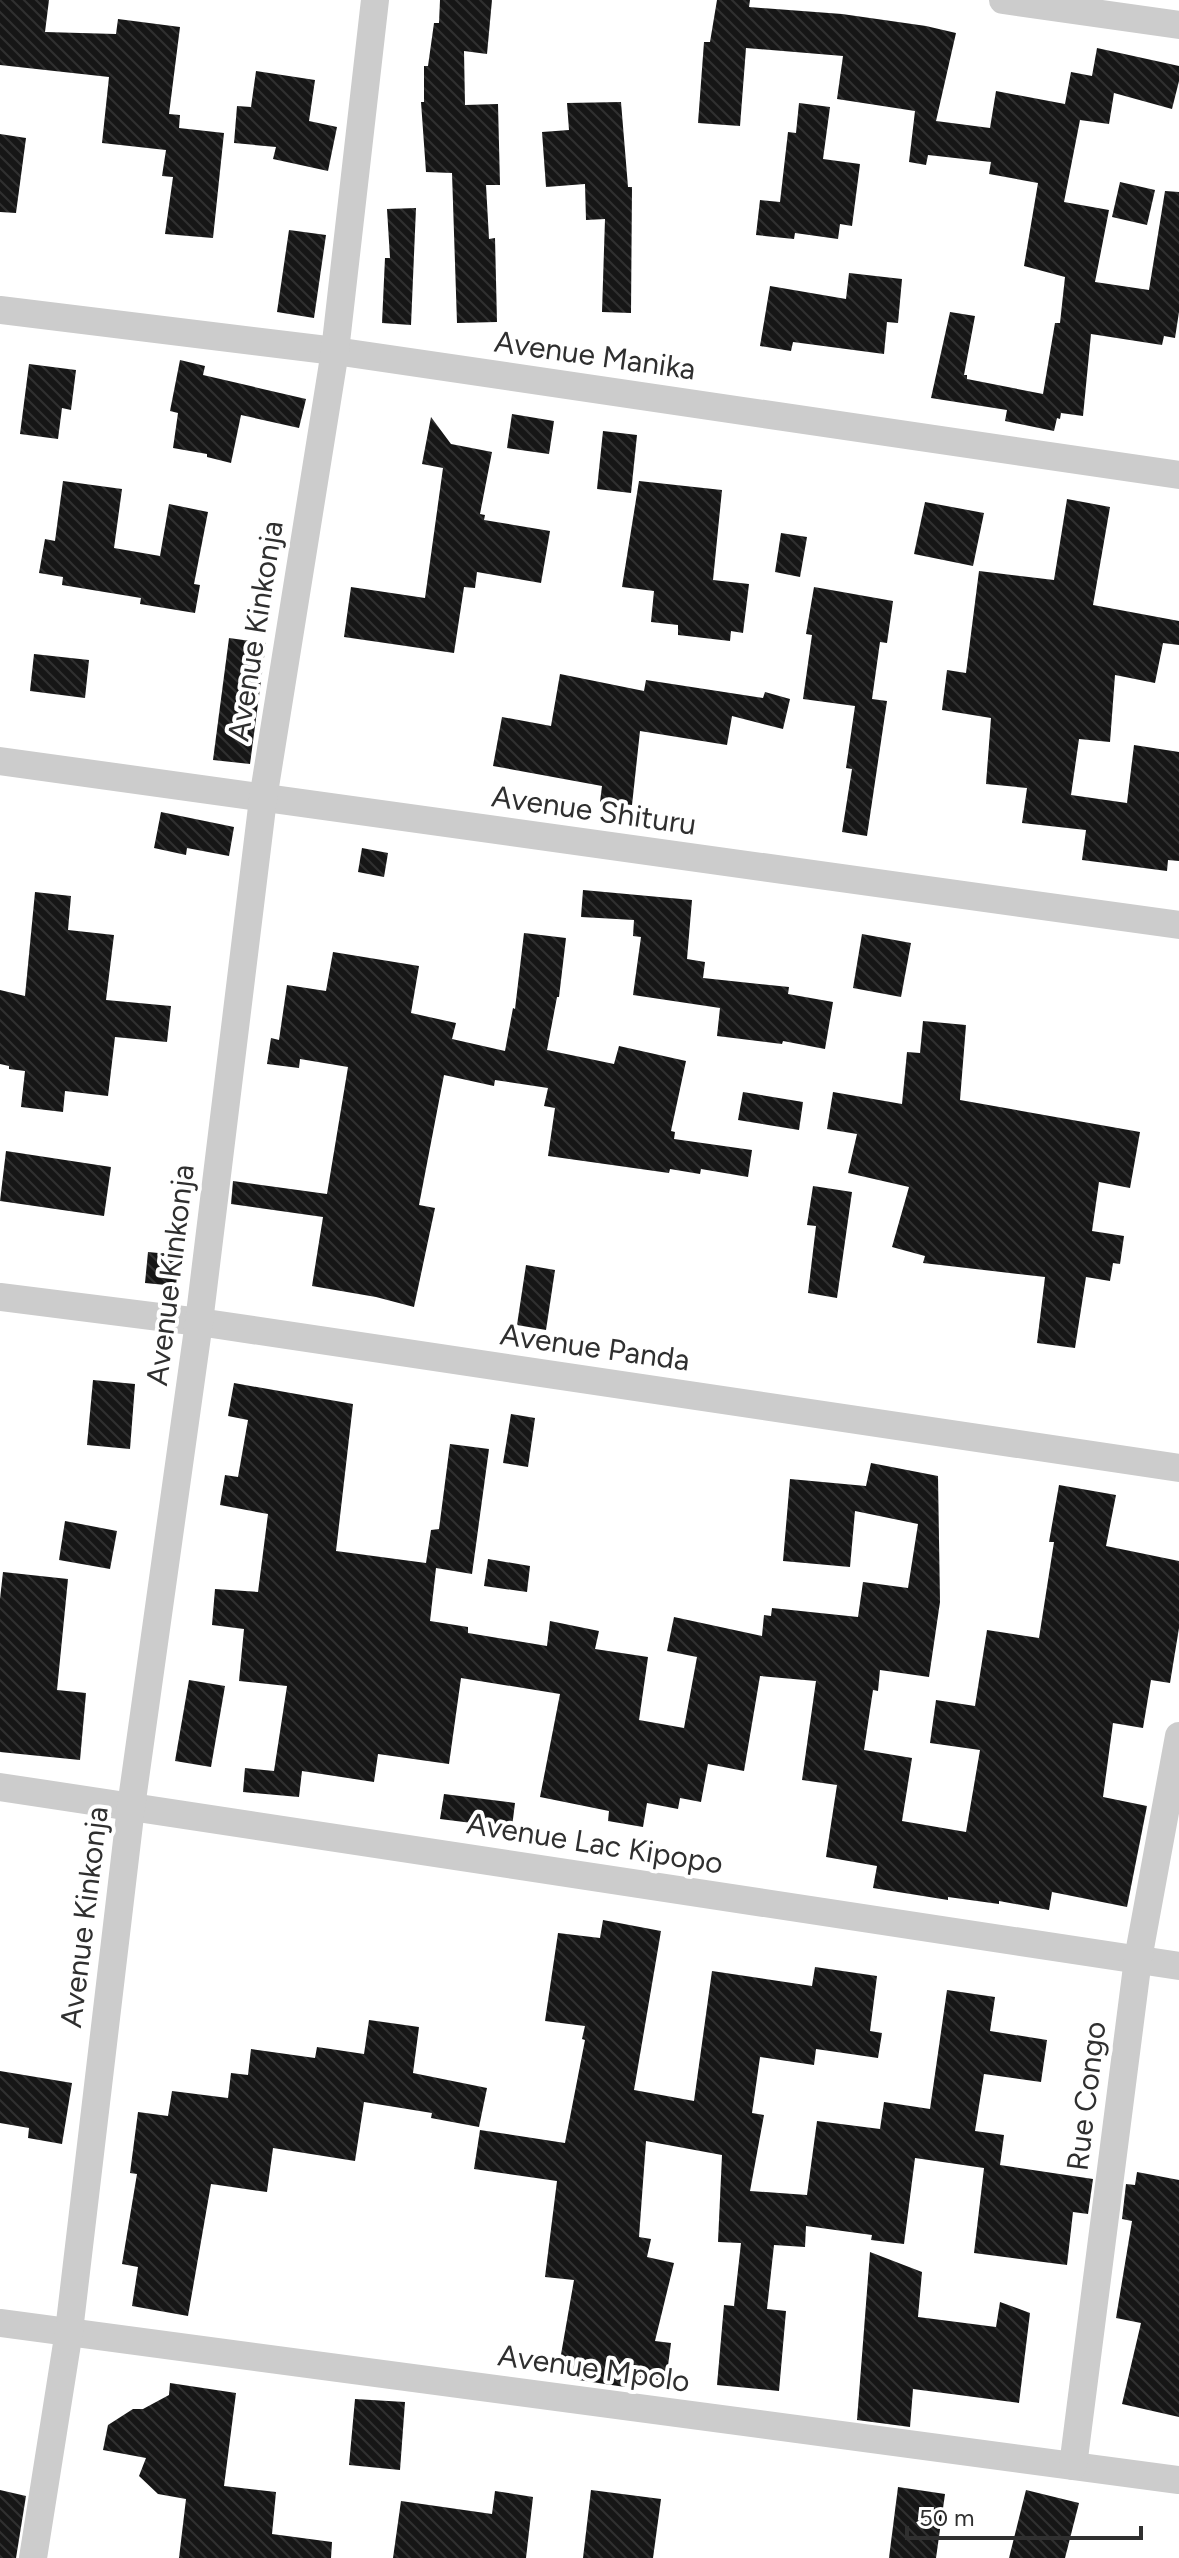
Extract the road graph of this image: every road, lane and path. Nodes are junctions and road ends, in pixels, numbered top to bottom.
1 (375, 0) edge
2 (1003, 0) edge
3 (1179, 25) edge
4 (0, 310) edge
5 (335, 351) junction
6 (1179, 475) edge
7 (0, 761) edge
8 (263, 799) junction
9 (1179, 925) edge
10 (0, 1297) edge
11 (199, 1322) junction
12 (1179, 1468) edge
13 (1179, 1736) edge
14 (0, 1787) edge
15 (131, 1807) junction
16 (1138, 1959) junction
17 (1179, 1966) edge
18 (0, 2323) edge
19 (69, 2331) junction
20 (1073, 2466) junction
21 (1179, 2480) edge
22 (33, 2558) edge

1 - 5 street, Avenue Kinkonja
2 - 3 street
4 - 5 street, Avenue Manika
5 - 6 street, Avenue Manika
5 - 8 street, Avenue Kinkonja
7 - 8 street, Avenue Shituru
8 - 9 street, Avenue Shituru
8 - 11 street, Avenue Kinkonja
10 - 11 street, Avenue Panda
11 - 12 street, Avenue Panda
11 - 15 street, Avenue Kinkonja
13 - 16 street, Rue Congo
14 - 15 street, Avenue Lac Kipopo
15 - 16 street, Avenue Lac Kipopo
15 - 19 street, Avenue Kinkonja
16 - 17 street, Avenue Lac Kipopo
16 - 20 street, Rue Congo
18 - 19 street, Avenue Mpolo
19 - 20 street, Avenue Mpolo
19 - 22 street, Avenue Kinkonja
20 - 21 street, Avenue Mpolo

